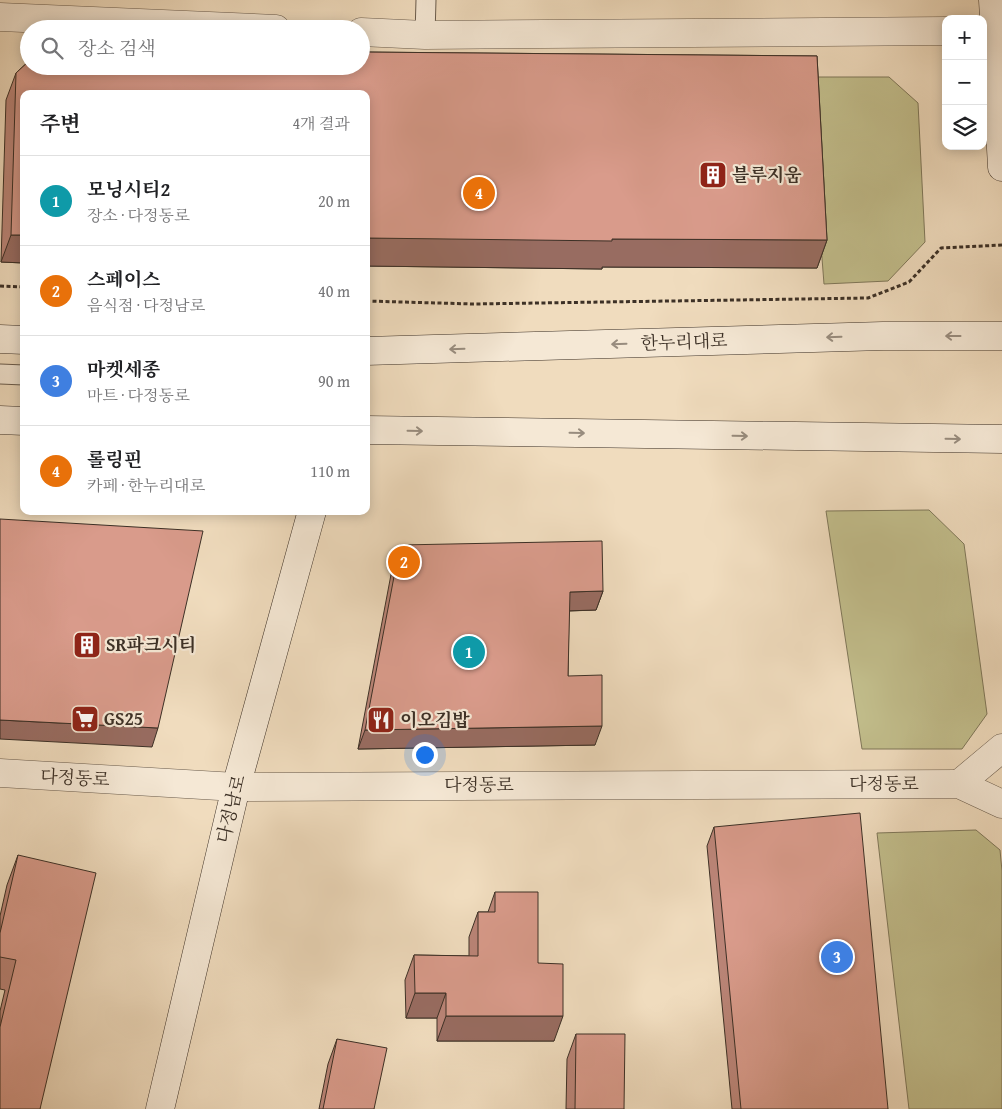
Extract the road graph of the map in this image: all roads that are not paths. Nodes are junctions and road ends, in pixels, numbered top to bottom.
1 (426, 0) edge
2 (993, 0) edge
3 (0, 17) edge
4 (69, 20) edge
5 (993, 31) edge
6 (370, 32) edge
7 (942, 32) edge
8 (425, 35) junction
9 (1002, 167) edge
10 (1002, 336) edge
11 (0, 339) edge
12 (20, 340) edge
13 (370, 351) edge
14 (0, 374) edge
15 (20, 375) edge
16 (0, 420) edge
17 (20, 421) edge
18 (370, 430) edge
19 (1002, 439) edge
20 (311, 515) edge
21 (1002, 748) edge
22 (0, 773) edge
23 (959, 784) junction
24 (236, 787) junction
25 (1002, 804) edge
26 (160, 1109) edge

1 - 8 lane
2 - 5 street
3 - 4 street
5 - 9 street
6 - 8 street
7 - 8 street
10 -> 13 street, 한누리대로
11 - 12 street
14 - 15 lane
16 - 17 street
18 -> 19 street
20 - 24 street, 다정남로
21 - 23 street
22 - 24 street, 다정동로
23 - 24 street, 다정동로
23 - 25 street
24 - 26 street, 다정남로

